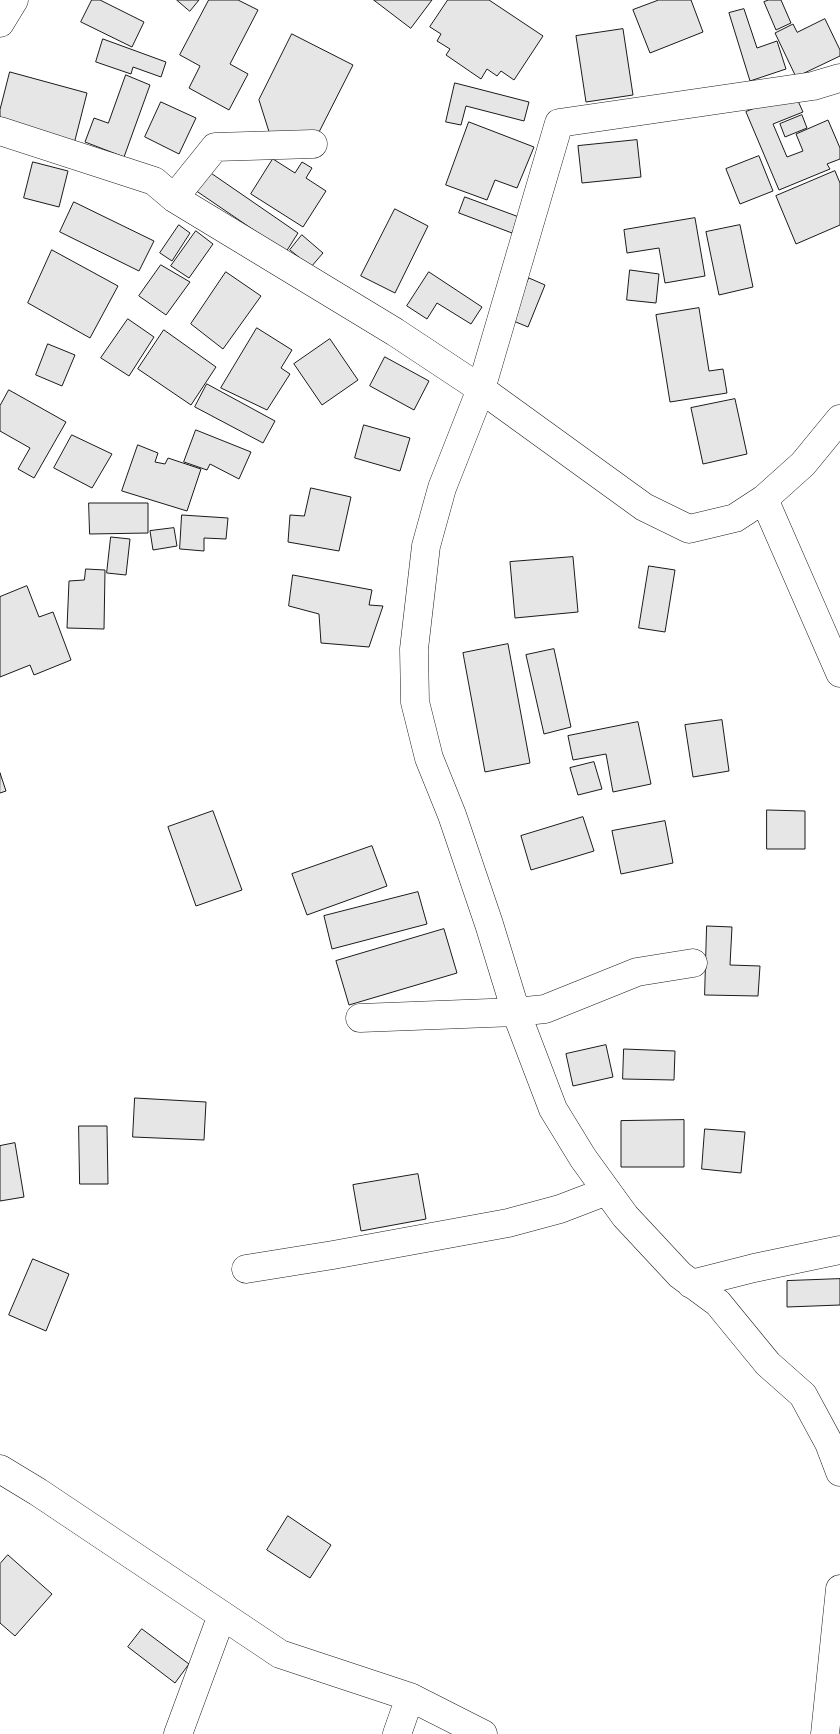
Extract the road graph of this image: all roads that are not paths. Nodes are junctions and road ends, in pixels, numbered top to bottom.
1 (14, 0) edge
2 (0, 23) edge
3 (840, 78) edge
4 (0, 131) edge
5 (313, 144) dead end
6 (174, 198) junction
7 (481, 389) junction
8 (840, 419) edge
9 (764, 499) junction
10 (840, 673) edge
11 (693, 963) dead end
12 (516, 1012) junction
13 (360, 1018) dead end
14 (607, 1191) junction
15 (840, 1250) edge
16 (246, 1268) dead end
17 (691, 1284) junction
18 (0, 1469) edge
19 (840, 1472) edge
20 (840, 1589) edge
21 (222, 1615) junction
22 (410, 1697) junction
23 (178, 1734) edge
24 (398, 1734) edge
25 (483, 1734) edge
26 (824, 1734) edge

1 - 2 street
3 - 7 street
4 - 6 street
5 - 6 street
6 - 7 street
7 - 9 street
7 - 12 street
8 - 9 street
9 - 10 street
11 - 12 street
12 - 13 street
12 - 14 street
14 - 16 street
14 - 17 street
15 - 17 street
17 - 19 street
18 - 21 street
20 - 26 street
21 - 22 street
21 - 23 street
22 - 24 street
22 - 25 street

